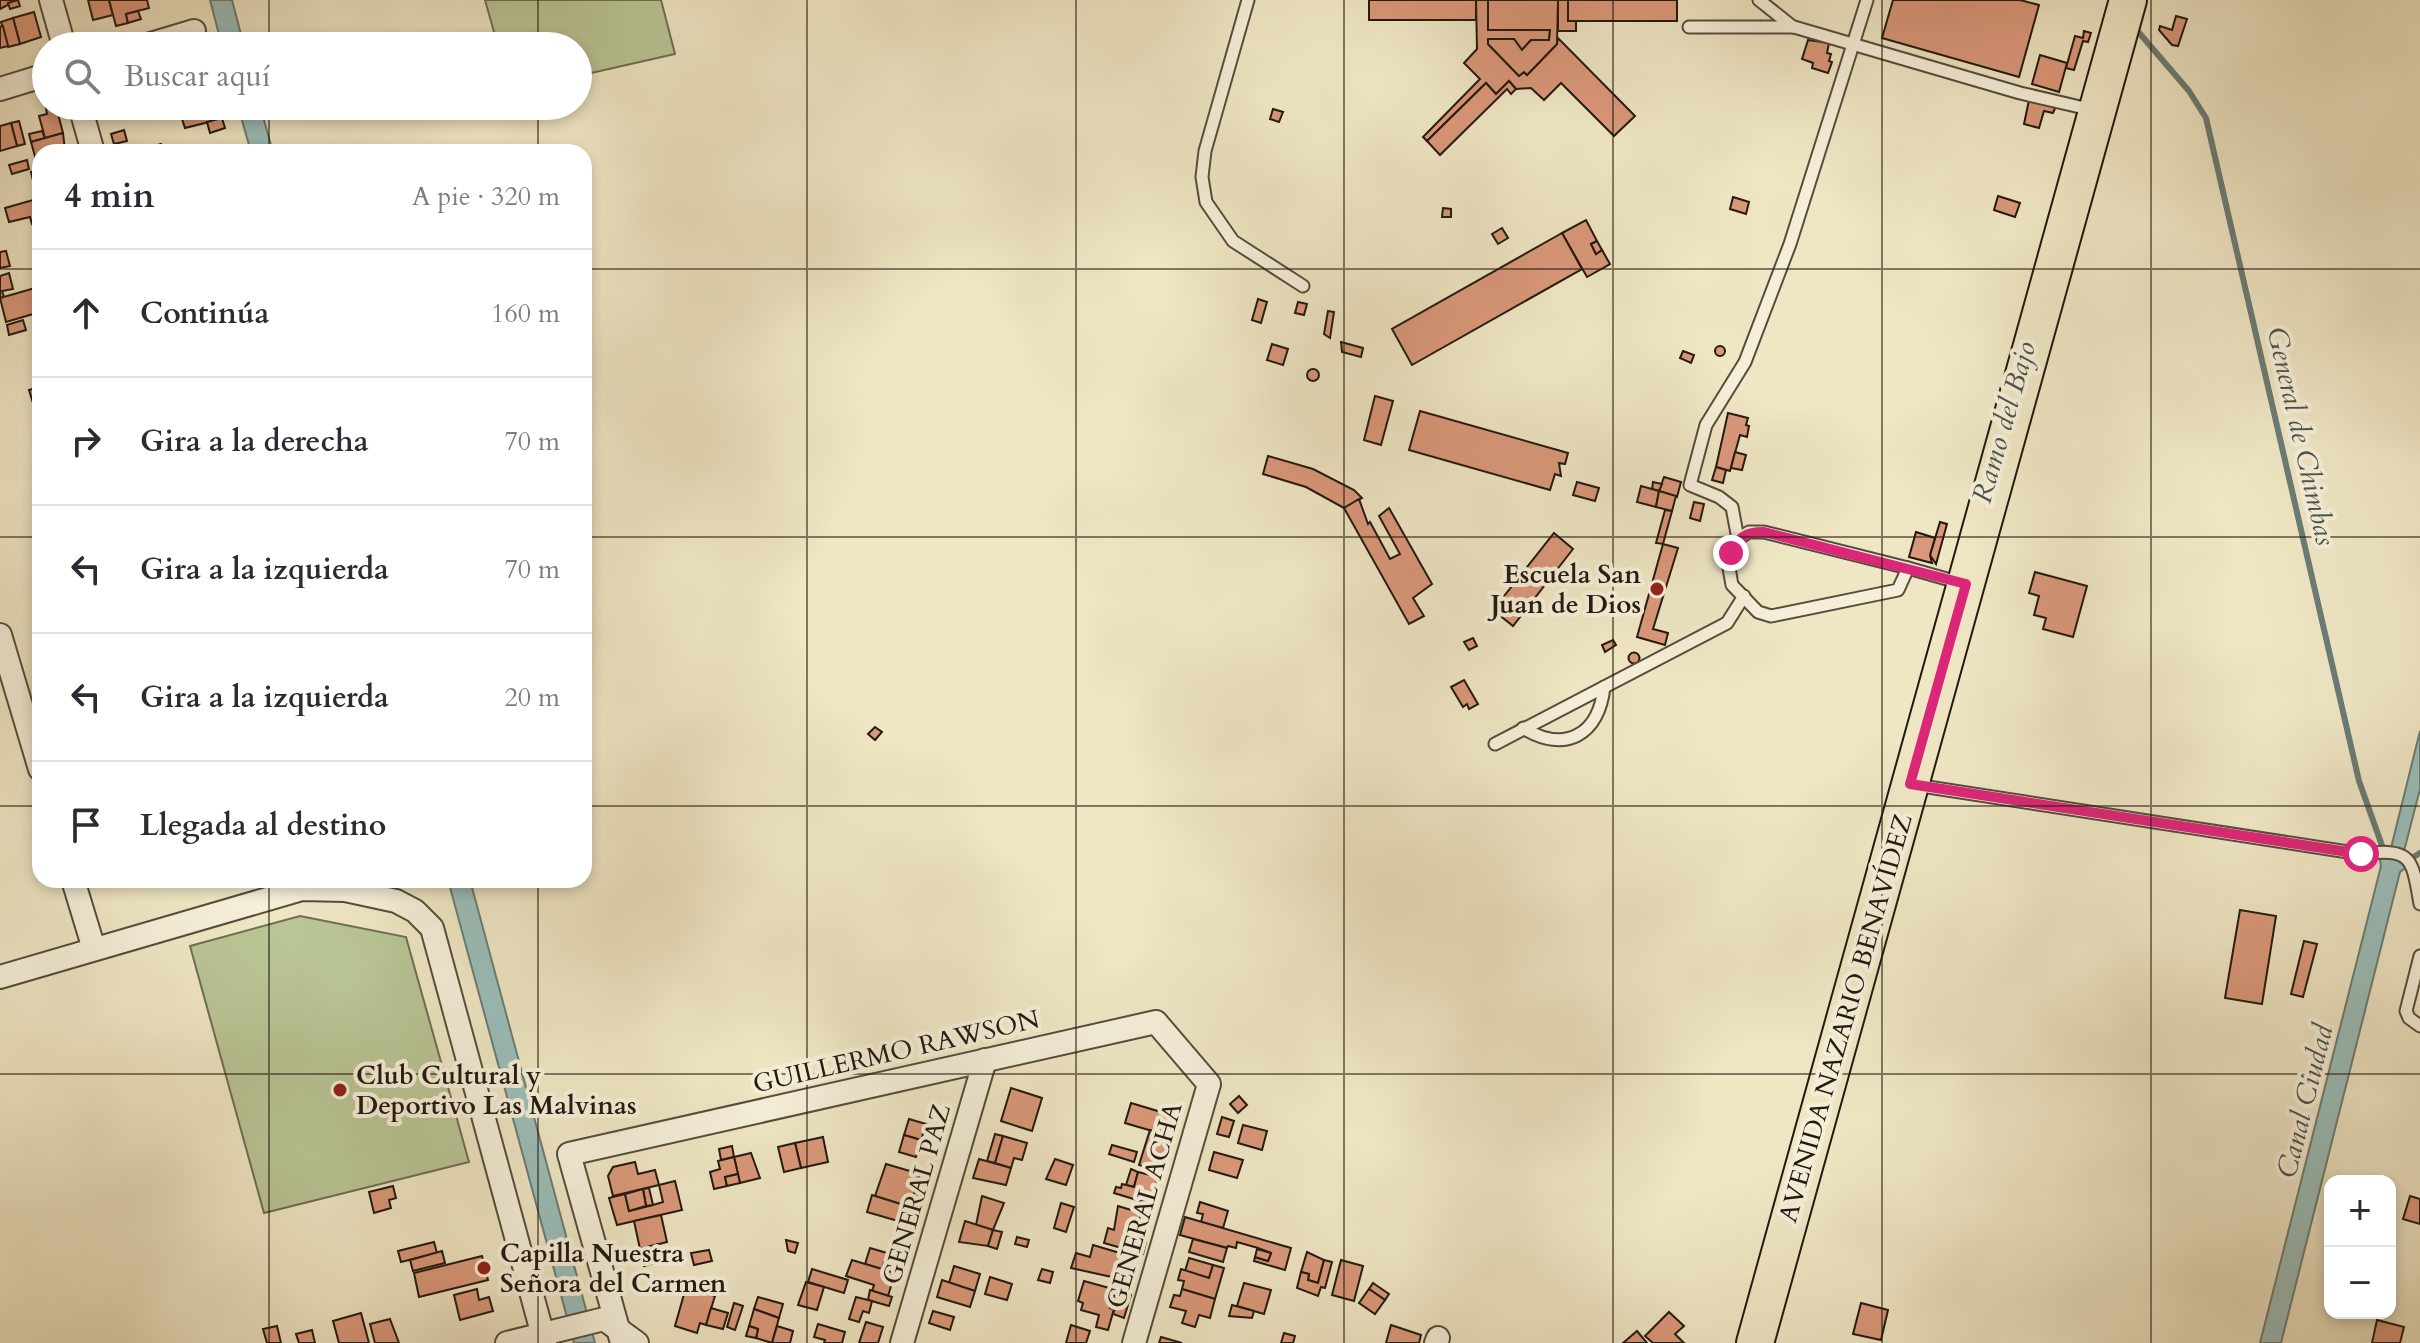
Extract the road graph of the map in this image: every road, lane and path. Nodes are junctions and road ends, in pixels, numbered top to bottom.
1 (51, 0) edge
2 (1248, 0) edge
3 (1759, 0) edge
4 (1867, 0) edge
5 (2128, 0) edge
6 (1689, 27) dead end
7 (1794, 27) junction
8 (194, 31) dead end
9 (60, 32) edge
10 (191, 32) edge
11 (1854, 44) junction
12 (32, 79) edge
13 (0, 89) edge
14 (2097, 111) junction
15 (84, 120) edge
16 (91, 144) edge
17 (1303, 286) dead end
18 (1738, 539) junction
19 (1908, 568) junction
20 (1966, 584) junction
21 (1744, 596) junction
22 (0, 635) edge
23 (1604, 687) junction
24 (1523, 728) junction
25 (32, 742) edge
26 (1495, 744) dead end
27 (1910, 784) junction
28 (75, 888) edge
29 (290, 888) edge
30 (327, 888) edge
31 (2420, 904) edge
32 (94, 949) junction
33 (2420, 956) edge
34 (0, 977) edge
35 (2420, 1026) edge
36 (985, 1060) junction
37 (1209, 1084) joint
38 (620, 1336) edge
39 (544, 1338) edge
40 (507, 1343) edge
41 (637, 1343) edge
42 (902, 1343) edge
43 (1134, 1343) edge
44 (1755, 1343) edge

1 - 9 street
2 - 17 lane
3 - 7 lane
4 - 11 lane
5 - 14 main road, AVENIDA NAZARIO BENAVÍDEZ
6 - 7 lane
7 - 11 lane
8 - 10 street
11 - 14 lane
11 - 18 lane
12 - 13 street
14 - 20 main road, AVENIDA NAZARIO BENAVÍDEZ
15 - 16 street
18 - 19 lane
18 - 21 lane
19 - 20 lane
19 - 21 lane
20 - 27 main road, AVENIDA NAZARIO BENAVÍDEZ
21 - 23 lane
22 - 25 street
23 - 24 lane
23 - 24 lane
24 - 26 lane
27 - 31 lane
27 - 44 main road, AVENIDA NAZARIO BENAVÍDEZ
28 - 32 street
29 - 32 street
30 - 39 street
32 - 34 street
33 - 35 lane
36 - 37 street, GUILLERMO RAWSON
36 - 38 street, GUILLERMO RAWSON
36 - 42 street, GENERAL PAZ
37 - 43 street, GENERAL ACHA
38 - 39 street
38 - 41 street
39 - 40 street

